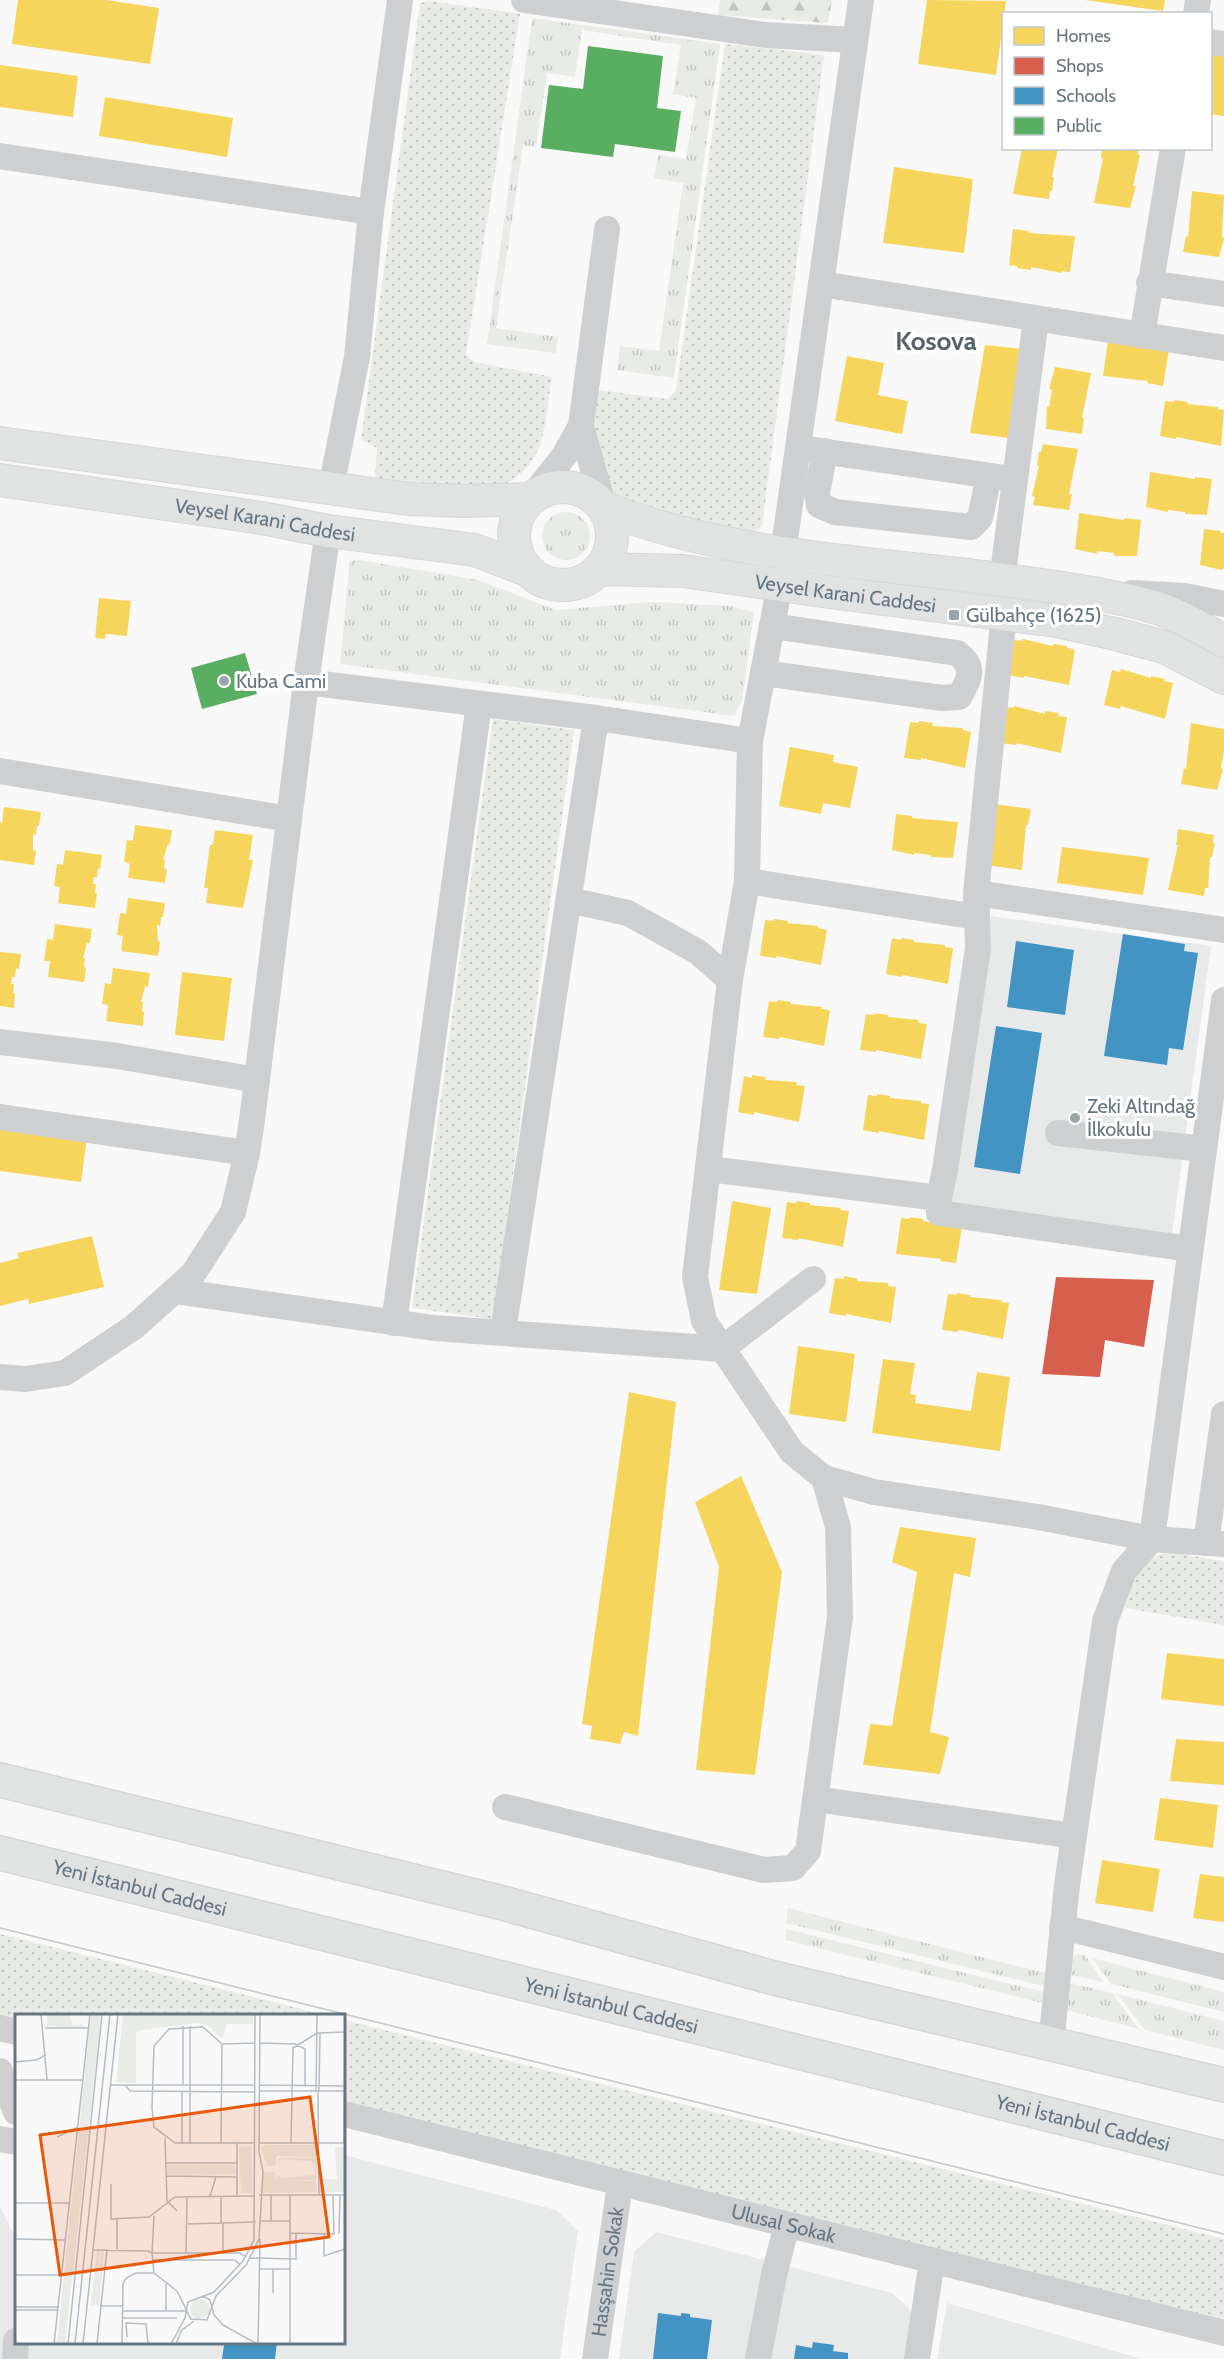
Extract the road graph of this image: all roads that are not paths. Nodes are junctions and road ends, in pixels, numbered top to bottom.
1 (400, 0) edge
2 (524, 0) edge
3 (861, 0) edge
4 (855, 40) junction
5 (1173, 150) edge
6 (0, 156) edge
7 (371, 212) junction
8 (607, 230) dead end
9 (1149, 283) junction
10 (821, 284) junction
11 (1224, 294) edge
12 (1036, 319) junction
13 (1142, 336) junction
14 (1224, 348) edge
15 (581, 426) junction
16 (0, 443) edge
17 (797, 448) junction
18 (825, 451) junction
19 (989, 476) junction
20 (1015, 479) junction
21 (0, 480) edge
22 (331, 488) junction
23 (530, 499) junction
24 (604, 508) junction
25 (328, 531) junction
26 (599, 569) junction
27 (781, 569) junction
28 (529, 571) junction
29 (1002, 580) junction
30 (1083, 591) junction
31 (1224, 604) edge
32 (1004, 613) junction
33 (772, 626) junction
34 (1224, 641) edge
35 (763, 673) junction
36 (1224, 678) edge
37 (306, 682) junction
38 (479, 704) junction
39 (596, 718) junction
40 (750, 741) junction
41 (0, 771) edge
42 (289, 819) junction
43 (747, 881) junction
44 (569, 900) junction
45 (976, 905) junction
46 (1224, 930) edge
47 (730, 980) junction
48 (1224, 1000) edge
49 (0, 1042) edge
50 (257, 1080) junction
51 (0, 1117) edge
52 (1058, 1133) dead end
53 (1204, 1149) junction
54 (247, 1154) junction
55 (709, 1169) junction
56 (939, 1198) junction
57 (1190, 1250) junction
58 (813, 1279) dead end
59 (175, 1291) junction
60 (394, 1323) junction
61 (503, 1332) junction
62 (722, 1349) junction
63 (0, 1377) edge
64 (1224, 1414) edge
65 (824, 1478) junction
66 (1152, 1539) junction
67 (1215, 1544) edge
68 (0, 1780) edge
69 (815, 1799) junction
70 (505, 1807) dead end
71 (1074, 1836) junction
72 (0, 1853) edge
73 (1062, 1927) junction
74 (1224, 1967) edge
75 (0, 2028) edge
76 (15, 2032) edge
77 (1051, 2045) junction
78 (0, 2071) edge
79 (1224, 2085) edge
80 (15, 2109) edge
81 (345, 2114) edge
82 (0, 2139) edge
83 (15, 2142) edge
84 (1224, 2158) edge
85 (620, 2184) junction
86 (788, 2225) junction
87 (933, 2261) junction
88 (1224, 2333) edge
89 (16, 2344) edge
90 (15, 2359) edge
91 (595, 2359) edge
92 (758, 2359) edge
93 (916, 2359) edge

1 - 7 street
2 - 4 street
3 - 4 street
4 - 10 street
5 - 9 street
6 - 7 street
7 - 22 street
8 - 15 street
9 - 11 street
9 - 13 street
10 - 12 street
10 - 17 street
12 - 13 street
12 - 20 street
13 - 14 street
15 - 23 street
15 - 24 street
16 - 22 main road, Veysel Karani Caddesi
17 - 18 street
17 - 27 street
18 - 19 street
18 - 19 street
19 - 20 street
20 - 29 street
21 - 25 main road, Veysel Karani Caddesi
22 - 23 main road, Veysel Karani Caddesi
23 - 24 main road
23 - 28 main road
24 - 26 main road
24 - 27 main road, Veysel Karani Caddesi
25 - 28 main road, Veysel Karani Caddesi
25 - 37 street
26 - 27 main road, Veysel Karani Caddesi
26 - 28 main road
27 - 29 main road, Veysel Karani Caddesi
27 - 32 main road, Veysel Karani Caddesi
27 - 33 street
29 - 30 main road, Veysel Karani Caddesi
30 - 31 street
30 - 34 main road, Veysel Karani Caddesi
32 - 36 main road, Veysel Karani Caddesi
32 - 45 street
33 - 35 street
33 - 35 street
35 - 40 street
37 - 38 street
37 - 42 street
38 - 39 street
38 - 60 street
39 - 40 street
39 - 44 street
40 - 43 street
41 - 42 street
42 - 50 street
43 - 45 street
43 - 47 street
44 - 47 street
44 - 61 street
45 - 46 street
45 - 56 street
47 - 55 street
48 - 53 street
49 - 50 street
50 - 54 street
51 - 54 street
52 - 53 street
53 - 57 street
54 - 59 street
55 - 56 street
55 - 62 street
56 - 57 street
57 - 66 street
58 - 62 street
59 - 60 street
59 - 63 street
60 - 61 street
61 - 62 street
62 - 65 street
64 - 67 street
65 - 66 street
65 - 69 street
66 - 67 street
66 - 71 street
68 - 77 highway
69 - 70 street
69 - 71 street
71 - 73 street
72 - 84 highway, Yeni İstanbul Caddesi
73 - 74 street
73 - 77 street
75 - 76 street
77 - 79 highway
78 - 80 street
81 - 85 street, Ulusal Sokak
82 - 83 street
85 - 86 street, Ulusal Sokak
85 - 91 street, Hasşahin Sokak
86 - 87 street, Ulusal Sokak
86 - 92 street
87 - 88 street, Ulusal Sokak
87 - 93 street
89 - 90 street

